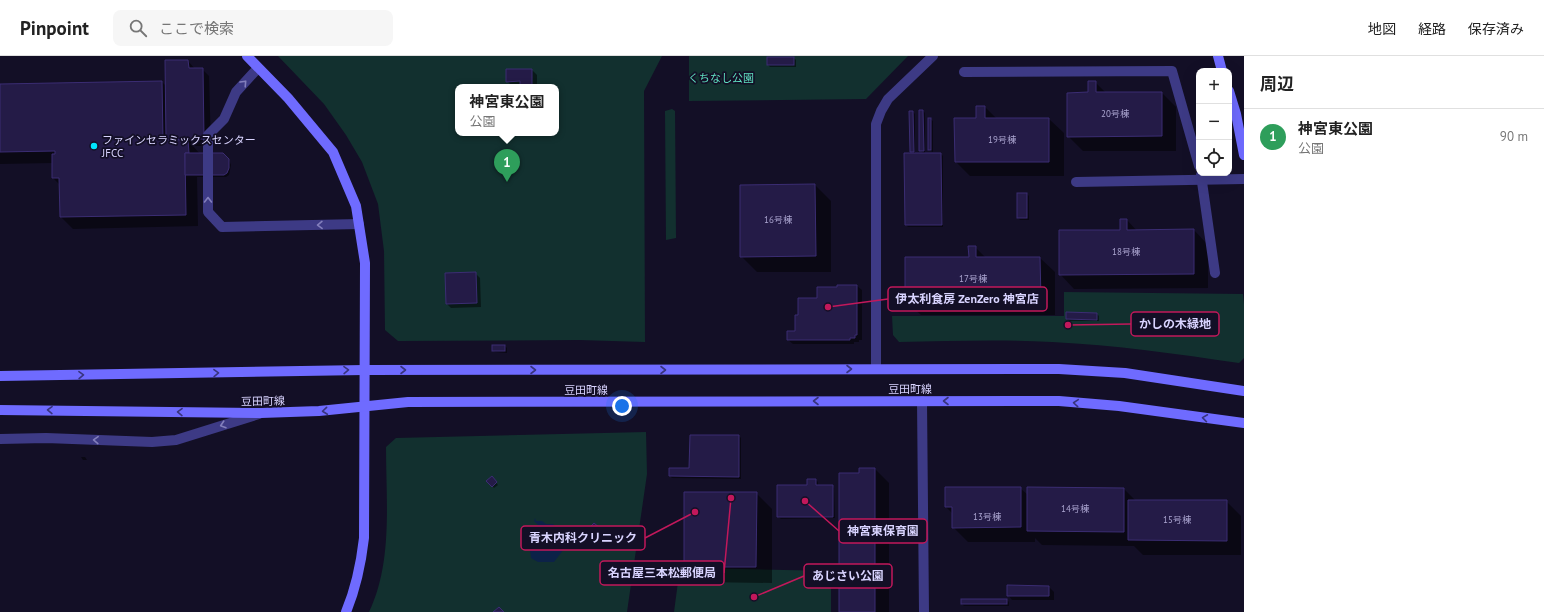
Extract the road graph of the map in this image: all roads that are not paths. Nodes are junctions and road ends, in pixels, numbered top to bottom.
1 (247, 56) edge
2 (933, 56) edge
3 (1218, 56) edge
4 (258, 68) junction
5 (1221, 68) edge
6 (964, 72) dead end
7 (1232, 101) edge
8 (1196, 155) edge
9 (1244, 155) edge
10 (1202, 176) edge
11 (1244, 179) edge
12 (1076, 182) dead end
13 (359, 224) junction
14 (1215, 273) dead end
15 (876, 369) junction
16 (364, 370) junction
17 (0, 376) edge
18 (1244, 391) edge
19 (922, 401) junction
20 (364, 407) junction
21 (0, 410) edge
22 (260, 413) junction
23 (1244, 423) edge
24 (0, 439) edge
25 (346, 612) edge
26 (924, 612) edge

1 - 4 street
2 - 15 street
3 - 5 street
4 - 13 street
13 -> 4 street
6 - 8 street
7 - 9 street
10 - 11 street
10 - 12 street
10 - 14 street
13 - 16 street
16 -> 15 street, 豆田町線
15 - 18 street, 豆田町線
17 -> 16 street, 豆田町線
16 - 20 street
19 -> 20 street, 豆田町線
23 -> 19 street, 豆田町線
19 - 26 street
20 -> 22 street, 豆田町線
20 - 25 street
22 -> 21 street, 豆田町線
22 -> 24 street

